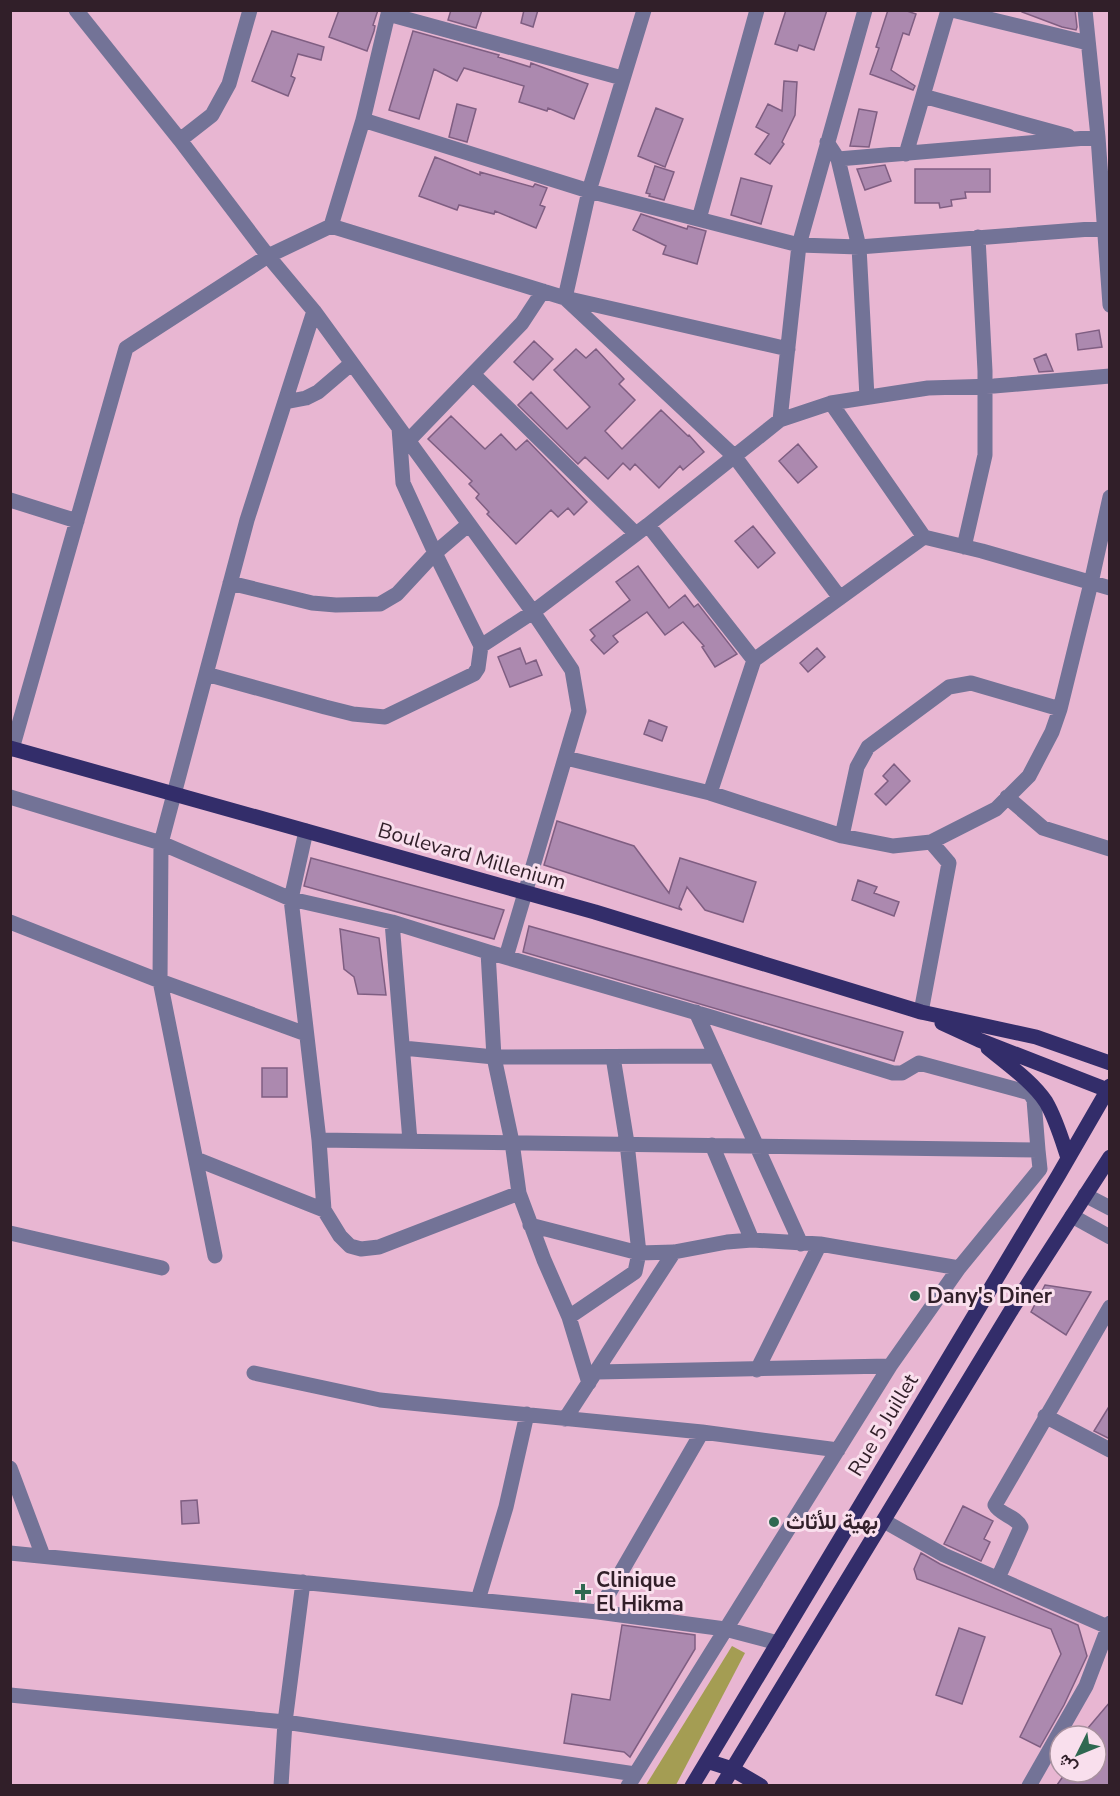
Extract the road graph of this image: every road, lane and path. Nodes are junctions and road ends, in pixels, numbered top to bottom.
1 (76, 10) edge
2 (250, 10) edge
3 (644, 10) edge
4 (757, 10) edge
5 (865, 10) edge
6 (950, 10) edge
7 (1085, 10) edge
8 (388, 12) edge
9 (1088, 43) junction
10 (622, 78) junction
11 (923, 96) junction
12 (363, 120) junction
13 (1098, 137) junction
14 (1077, 139) junction
15 (180, 140) junction
16 (827, 142) junction
17 (906, 154) junction
18 (838, 159) junction
19 (589, 191) junction
20 (699, 219) junction
21 (331, 226) junction
22 (1104, 228) junction
23 (978, 237) junction
24 (799, 245) junction
25 (859, 247) junction
26 (268, 256) junction
27 (543, 291) junction
28 (565, 297) junction
29 (1110, 305) edge
30 (314, 311) junction
31 (788, 349) junction
32 (352, 363) junction
33 (473, 374) junction
34 (1110, 376) edge
35 (985, 387) junction
36 (867, 397) junction
37 (285, 402) junction
38 (831, 403) junction
39 (780, 420) junction
40 (404, 434) junction
41 (735, 457) junction
42 (1110, 497) edge
43 (10, 500) edge
44 (77, 521) junction
45 (469, 524) junction
46 (641, 529) junction
47 (924, 537) junction
48 (964, 547) junction
49 (435, 553) junction
50 (230, 583) junction
51 (1091, 583) junction
52 (1110, 588) edge
53 (840, 598) junction
54 (533, 612) junction
55 (481, 646) junction
56 (754, 660) junction
57 (206, 674) junction
58 (1060, 709) junction
59 (11, 748) edge
60 (567, 758) junction
61 (710, 793) junction
62 (174, 794) junction
63 (10, 797) edge
64 (1007, 797) junction
65 (306, 831) junction
66 (842, 836) junction
67 (931, 842) junction
68 (161, 843) junction
69 (1110, 849) edge
70 (524, 892) junction
71 (291, 899) junction
72 (10, 922) edge
73 (392, 922) junction
74 (488, 952) junction
75 (506, 957) junction
76 (160, 981) junction
77 (696, 1012) junction
78 (921, 1012) junction
79 (306, 1034) junction
80 (979, 1040) junction
81 (403, 1048) junction
82 (716, 1056) junction
83 (494, 1057) junction
84 (613, 1057) junction
85 (1110, 1063) edge
86 (1109, 1089) edge
87 (319, 1140) junction
88 (411, 1142) junction
89 (512, 1142) junction
90 (627, 1143) junction
91 (712, 1145) junction
92 (758, 1145) junction
93 (1038, 1150) junction
94 (1110, 1157) edge
95 (1068, 1158) junction
96 (196, 1160) junction
97 (1040, 1169) junction
98 (1058, 1176) junction
99 (1110, 1176) edge
100 (1088, 1192) junction
101 (519, 1193) junction
102 (1110, 1208) edge
103 (324, 1210) junction
104 (1072, 1216) junction
105 (530, 1225) junction
106 (10, 1233) edge
107 (1110, 1237) edge
108 (752, 1240) junction
109 (801, 1244) junction
110 (820, 1244) junction
111 (674, 1252) junction
112 (639, 1253) junction
113 (214, 1256) dead end
114 (162, 1268) dead end
115 (959, 1268) junction
116 (1110, 1307) edge
117 (569, 1317) junction
118 (1104, 1325) edge
119 (890, 1366) junction
120 (757, 1370) junction
121 (254, 1373) dead end
122 (593, 1378) junction
123 (527, 1414) junction
124 (1046, 1416) junction
125 (566, 1419) junction
126 (702, 1432) junction
127 (838, 1450) junction
128 (1110, 1450) edge
129 (10, 1468) edge
130 (884, 1521) junction
131 (10, 1553) edge
132 (43, 1556) junction
133 (998, 1578) junction
134 (303, 1582) junction
135 (478, 1600) junction
136 (598, 1612) junction
137 (1109, 1625) edge
138 (724, 1629) junction
139 (778, 1642) junction
140 (10, 1695) edge
141 (285, 1722) junction
142 (707, 1761) junction
143 (732, 1769) junction
144 (632, 1780) edge
145 (280, 1785) edge
146 (692, 1785) edge
147 (722, 1785) edge
148 (761, 1785) edge
149 (1029, 1785) edge

1 - 15 street
2 - 15 street
3 - 10 street
4 - 20 street
5 - 16 street
6 - 9 street
6 - 11 street
7 - 9 street
8 - 10 street
8 - 12 street
9 - 13 street
10 - 19 street
11 - 14 street
11 - 17 street
12 - 19 street
12 - 21 street
13 - 14 street
13 - 22 street
14 - 17 street
15 - 26 street
16 - 18 street
16 - 24 street
17 - 18 street
18 - 25 street
19 - 20 street
19 - 28 street
20 - 24 street
21 - 26 street
21 - 27 street
22 - 23 street
22 - 29 street
23 - 25 street
23 - 35 street
24 - 25 street
24 - 31 street
25 - 36 street
26 - 30 street
26 - 44 street
27 - 28 street
27 - 33 street
28 - 31 street
28 - 41 street
30 - 32 street
30 - 37 street
31 - 39 street
32 - 37 street
32 - 40 street
33 - 40 street
33 - 46 street
34 - 35 street
35 - 36 street
35 - 48 street
36 - 38 street
37 - 50 street
38 - 39 street
38 - 47 street
39 - 41 street
40 - 45 street
40 - 49 street
41 - 46 street
41 - 53 street
42 - 51 street
43 - 44 street
44 - 59 street
45 - 49 street
45 - 54 street
46 - 54 street
46 - 56 street
47 - 48 street
47 - 53 street
48 - 51 street
49 - 50 street
49 - 55 street
50 - 57 street
51 - 52 street
51 - 58 street
53 - 56 street
54 - 55 street
54 - 60 street
55 - 57 street
56 - 61 street
57 - 62 street
58 - 64 street
58 - 66 street
59 - 62 main road, Boulevard Millenium
60 - 61 street
60 - 70 street
61 - 66 street
62 - 65 main road, Boulevard Millenium
62 - 68 street
63 - 68 street
64 - 67 street
64 - 69 street
65 - 70 main road, Boulevard Millenium
65 - 71 street
66 - 67 street
67 - 78 street
68 - 71 street
68 - 76 street
70 - 75 street
70 - 78 main road, Boulevard Millenium
71 - 73 street
71 - 79 street
72 - 76 street
73 - 74 street
73 - 81 street
74 - 75 street
74 - 83 street
75 - 77 street
76 - 79 street
76 - 96 street
77 - 82 street
77 - 93 street
78 - 80 main road, Boulevard Millenium
78 - 85 main road, Boulevard Millenium
79 - 87 street
80 - 86 main road, Boulevard Millenium
80 - 95 main road
81 - 83 street
81 - 88 street
82 - 84 street
82 - 92 street
83 - 84 street
83 - 89 street
84 - 90 street
86 - 95 main road, Rue 5 Juillet
87 - 88 street
87 - 103 street
88 - 89 street
89 - 90 street
89 - 101 street
90 - 91 street
90 - 112 street
91 - 92 street
91 - 108 street
92 - 93 street
92 - 109 street
93 - 97 street
94 - 100 main road
95 - 98 main road, Rue 5 Juillet
96 - 103 street
96 - 113 street
97 - 98 street
97 - 115 street
98 - 139 main road, Rue 5 Juillet
99 - 100 main road
100 - 102 street
100 - 104 main road
101 - 103 street
101 - 105 street
104 - 107 street
104 - 130 main road
105 - 112 street
105 - 117 street
106 - 114 street
108 - 109 street
108 - 111 street
109 - 110 street
110 - 115 street
110 - 120 street
111 - 112 street
111 - 122 street
112 - 117 street
115 - 119 street
116 - 118 street
117 - 122 street
118 - 124 street
119 - 120 street
119 - 127 street
120 - 122 street
121 - 123 street
122 - 125 street
123 - 125 street
123 - 135 street
124 - 128 street
124 - 133 street
125 - 126 street
126 - 127 street
126 - 136 street
127 - 138 street
129 - 132 street
130 - 133 street
130 - 143 main road
131 - 132 street
132 - 134 street
133 - 137 street
134 - 135 street
134 - 141 street
135 - 136 street
136 - 138 street
137 - 149 street
138 - 139 street
138 - 144 street
139 - 142 main road, Rue 5 Juillet
140 - 141 street
141 - 144 street
141 - 145 street
142 - 143 main road
142 - 146 main road, Rue 5 Juillet
143 - 147 main road
143 - 148 main road

